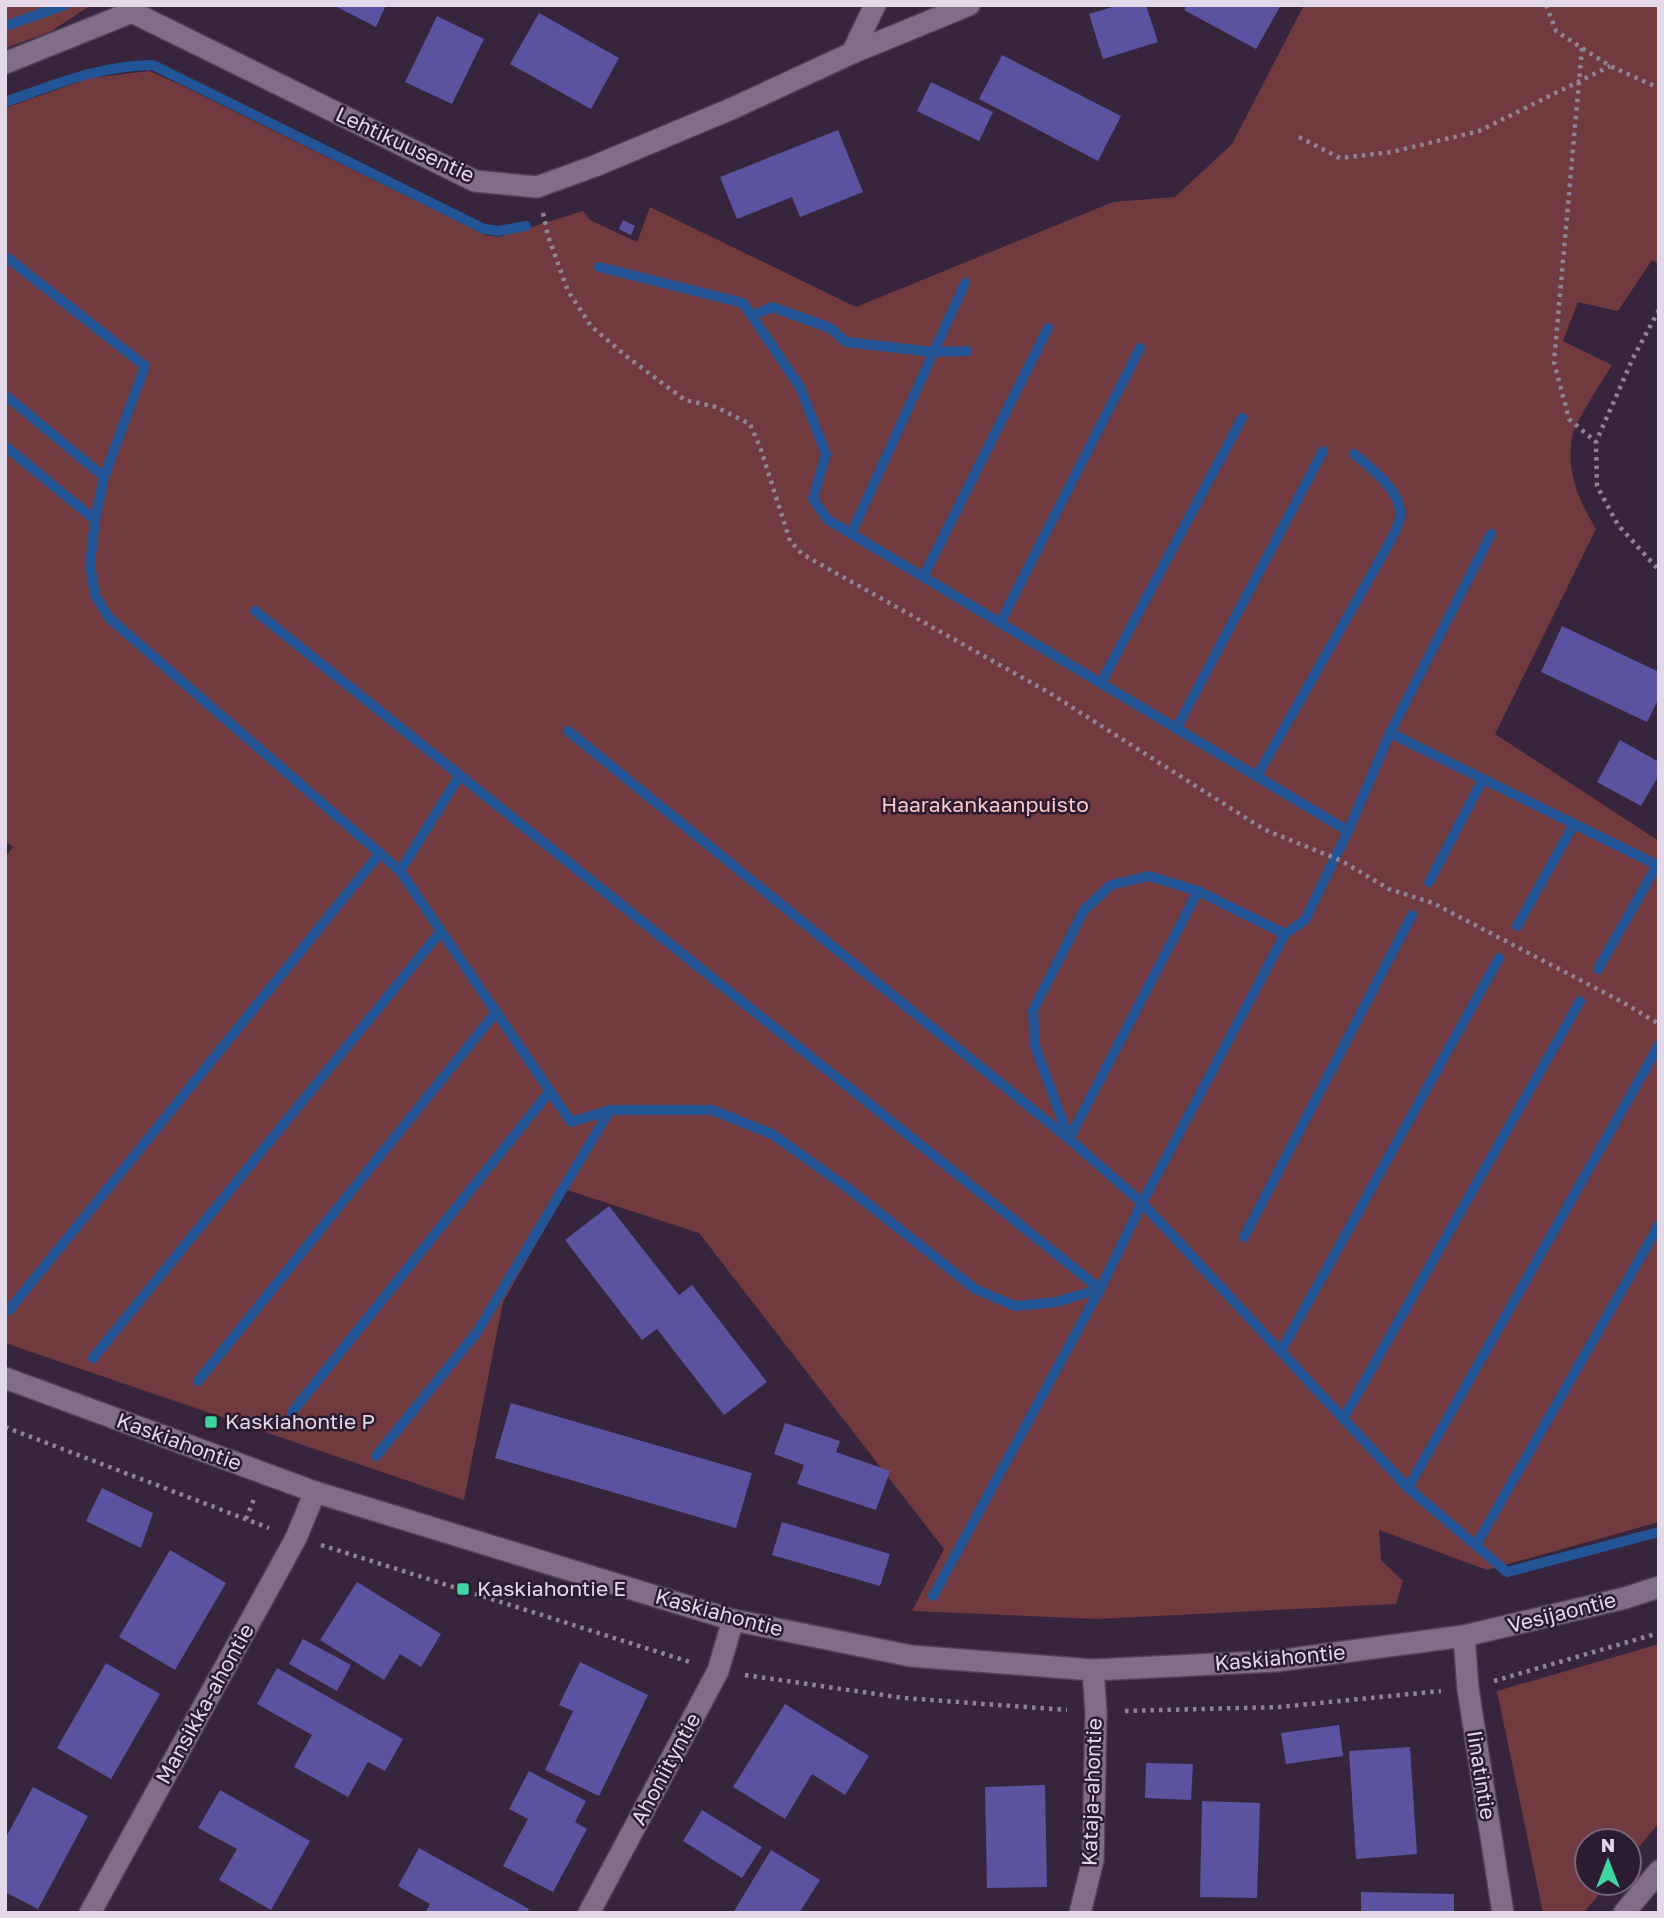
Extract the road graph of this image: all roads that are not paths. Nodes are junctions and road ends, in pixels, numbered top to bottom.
1 (875, 5) edge
2 (969, 5) edge
3 (134, 9) edge
4 (852, 53) junction
5 (5, 63) edge
6 (5, 1378) edge
7 (315, 1492) junction
8 (1659, 1587) edge
9 (733, 1620) junction
10 (1464, 1636) junction
11 (1093, 1670) junction
12 (1659, 1871) edge
13 (90, 1913) edge
14 (589, 1913) edge
15 (1080, 1913) edge
16 (1503, 1913) edge
17 (1624, 1913) edge

1 - 4 street
2 - 4 street, Lehtikuusentie
3 - 4 street, Lehtikuusentie
3 - 5 street, Lehtikuusentie
6 - 7 street, Kaskiahontie
7 - 9 street, Kaskiahontie
7 - 13 street, Mansikka-ahontie
8 - 10 street, Vesijaontie
9 - 11 street, Kaskiahontie
9 - 14 street, Ahoniityntie
10 - 11 street, Kaskiahontie
10 - 16 street, Iinatintie
11 - 15 street, Kataja-ahontie
12 - 17 street

